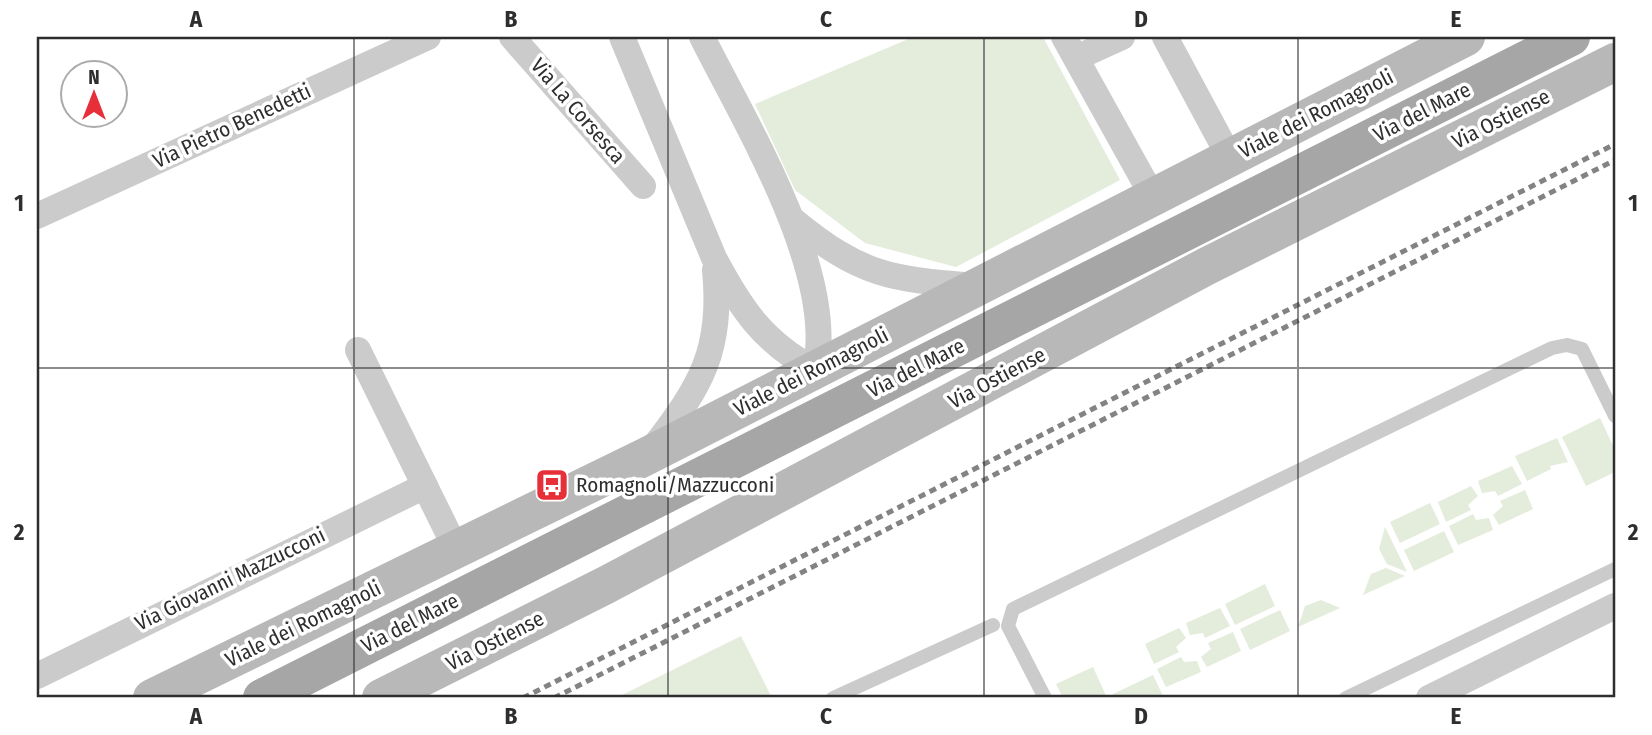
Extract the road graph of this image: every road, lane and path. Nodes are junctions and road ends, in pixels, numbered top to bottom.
1 (428, 37) edge
2 (512, 37) edge
3 (622, 37) edge
4 (702, 37) edge
5 (1122, 37) edge
6 (1165, 37) edge
7 (1466, 37) edge
8 (1571, 37) edge
9 (1070, 47) edge
10 (1615, 62) edge
11 (1230, 158) junction
12 (643, 186) dead end
13 (1153, 197) junction
14 (37, 216) edge
15 (792, 220) junction
16 (714, 258) junction
17 (981, 286) junction
18 (358, 350) dead end
19 (815, 370) junction
20 (1615, 416) edge
21 (647, 456) junction
22 (425, 486) junction
23 (456, 549) junction
24 (1615, 569) edge
25 (1615, 606) edge
26 (993, 625) dead end
27 (37, 676) edge
28 (152, 698) edge
29 (261, 698) edge
30 (381, 698) edge
31 (833, 698) edge
32 (1045, 698) edge
33 (1346, 698) edge
34 (1429, 698) edge

1 - 14 street, Via Pietro Benedetti
2 - 12 street, Via La Corsesca
3 - 16 street
4 - 15 street
5 - 9 street
6 - 11 street
7 - 11 main road, Viale dei Romagnoli
8 - 29 main road, Via del Mare
9 - 13 street
10 - 30 main road, Via Ostiense
11 - 13 main road, Viale dei Romagnoli
13 - 17 main road, Viale dei Romagnoli
15 - 17 street
15 - 19 street
16 - 19 street
16 - 21 street
17 - 19 main road, Viale dei Romagnoli
18 - 22 street
19 - 21 main road, Viale dei Romagnoli
20 - 32 lane
21 - 23 main road, Viale dei Romagnoli
22 - 23 street
22 - 27 street, Via Giovanni Mazzucconi
23 - 28 main road, Viale dei Romagnoli
24 - 33 lane
25 - 34 street
26 - 31 lane

